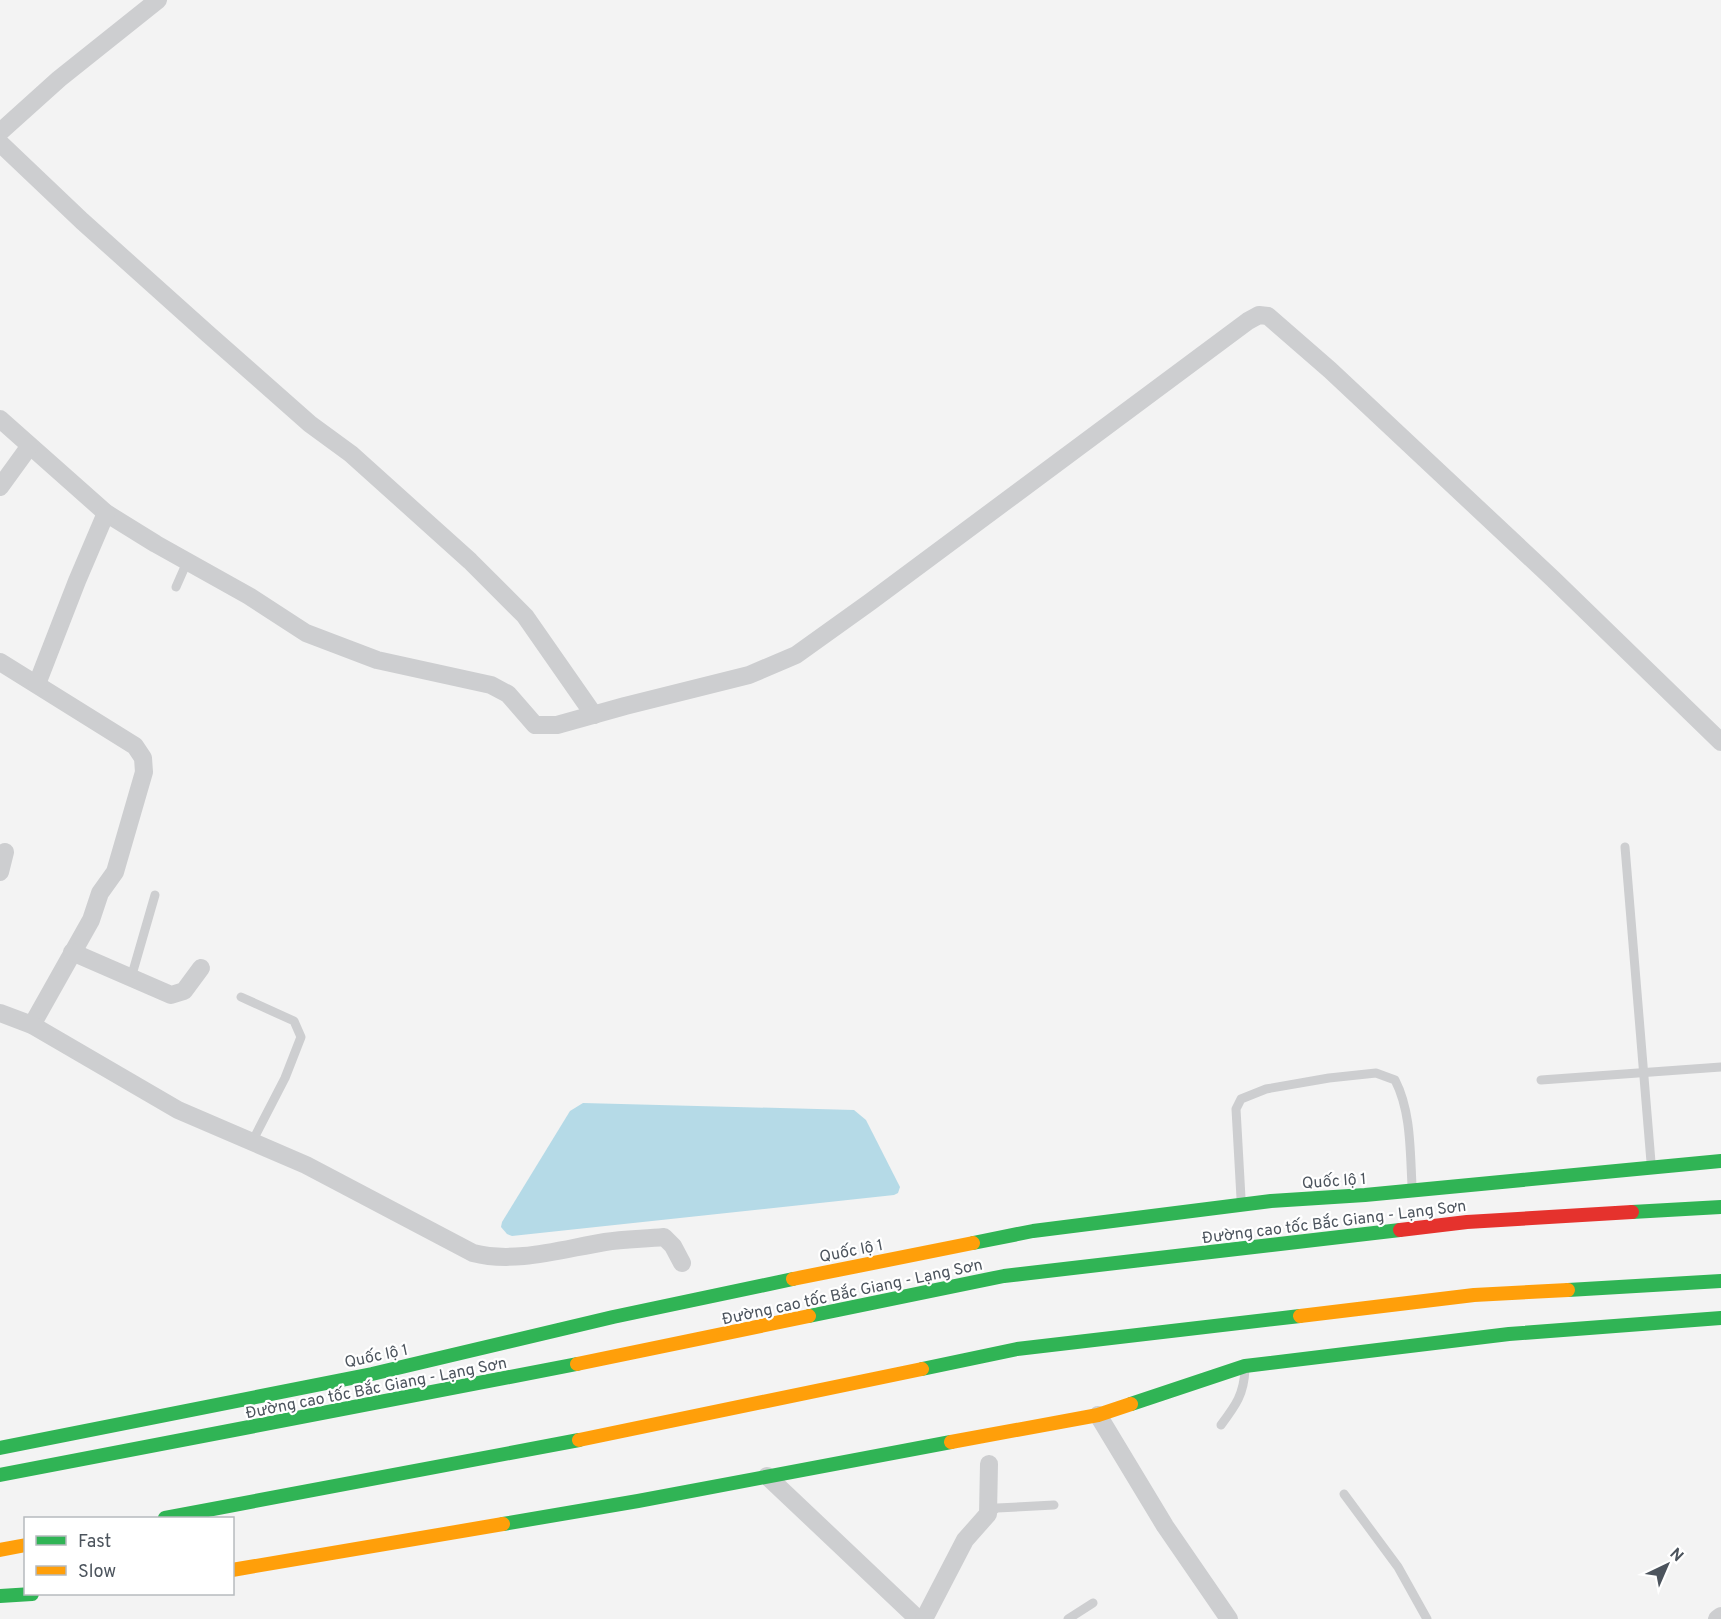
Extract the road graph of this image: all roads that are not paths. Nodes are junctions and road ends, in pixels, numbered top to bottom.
1 (158, 0) edge
2 (0, 132) edge
3 (0, 143) edge
4 (0, 419) edge
5 (29, 447) junction
6 (0, 487) edge
7 (106, 513) junction
8 (187, 562) junction
9 (176, 587) dead end
10 (0, 663) edge
11 (37, 684) junction
12 (594, 715) junction
13 (1721, 742) edge
14 (1625, 847) dead end
15 (5, 852) dead end
16 (0, 872) edge
17 (155, 895) dead end
18 (72, 952) junction
19 (201, 968) dead end
20 (131, 978) junction
21 (241, 998) dead end
22 (0, 1013) edge
23 (32, 1025) junction
24 (1721, 1067) edge
25 (1644, 1072) junction
26 (1541, 1080) dead end
27 (252, 1142) junction
28 (1721, 1161) edge
29 (1652, 1167) junction
30 (1412, 1190) junction
31 (1241, 1204) junction
32 (1721, 1207) edge
33 (682, 1263) dead end
34 (1721, 1281) edge
35 (1721, 1318) edge
36 (1245, 1366) junction
37 (1098, 1415) junction
38 (1221, 1425) dead end
39 (0, 1448) edge
40 (989, 1464) dead end
41 (0, 1475) edge
42 (767, 1476) junction
43 (1344, 1494) dead end
44 (1054, 1505) dead end
45 (988, 1514) junction
46 (170, 1517) edge
47 (24, 1545) edge
48 (0, 1550) edge
49 (234, 1570) edge
50 (24, 1594) edge
51 (0, 1596) edge
52 (1094, 1603) dead end
53 (1721, 1616) edge
54 (918, 1619) edge
55 (924, 1619) edge
56 (1068, 1619) edge
57 (1229, 1619) edge
58 (1427, 1619) edge
59 (1717, 1619) edge

1 - 2 street
3 - 12 street
4 - 5 street
5 - 6 street
5 - 7 street
7 - 8 street
7 - 11 street
8 - 9 lane
8 - 12 street
10 - 11 street
11 - 18 street
12 - 13 street
14 - 25 lane
15 - 16 street
17 - 20 lane
18 - 20 street
18 - 23 street
19 - 20 street
21 - 27 lane
22 - 23 street
23 - 27 street
24 - 25 lane
25 - 26 lane
25 - 29 lane
27 - 33 street
28 - 29 main road, Quốc lộ 1
29 - 30 main road, Quốc lộ 1
30 - 31 main road, Quốc lộ 1
30 - 31 lane
31 - 39 main road, Quốc lộ 1
32 - 41 main road, Đường cao tốc Bắc Giang - Lạng Sơn
34 - 46 main road
35 - 36 main road
36 - 37 main road
36 - 38 lane
37 - 42 main road
37 - 57 street
40 - 45 street
42 - 49 main road
42 - 54 street
43 - 58 lane
44 - 45 lane
45 - 55 street
47 - 48 main road
50 - 51 main road
52 - 56 lane
53 - 59 street

